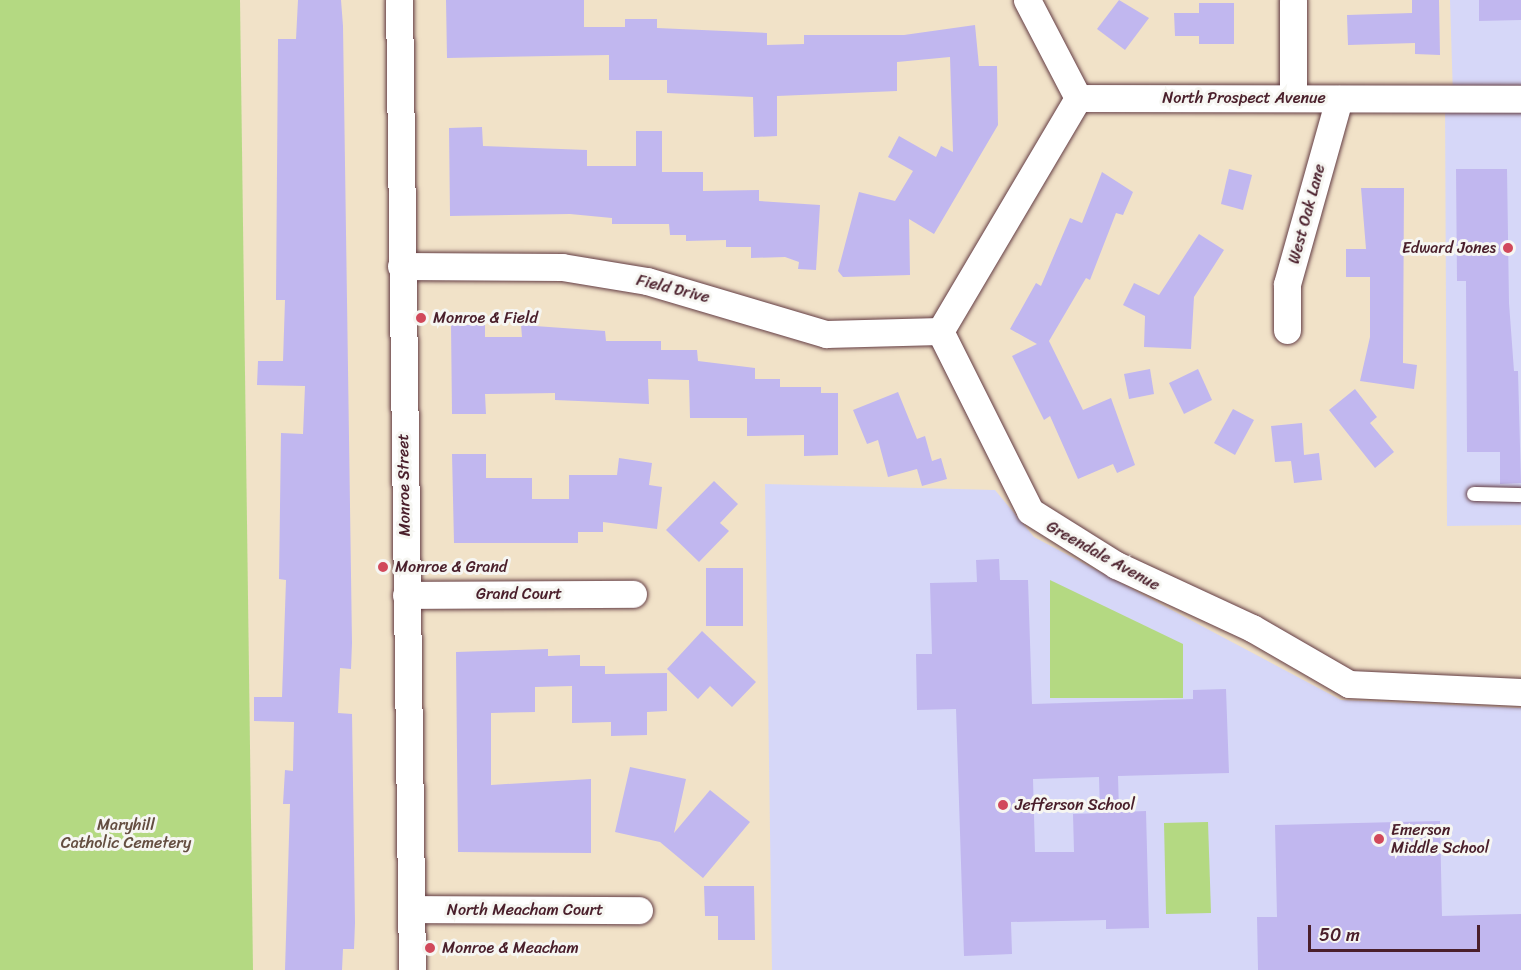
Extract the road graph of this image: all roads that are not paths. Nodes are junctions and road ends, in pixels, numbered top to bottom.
1 (399, 0) edge
2 (1027, 0) edge
3 (1293, 0) edge
4 (1078, 98) junction
5 (1293, 98) junction
6 (1339, 99) junction
7 (1521, 99) edge
8 (401, 266) junction
9 (940, 330) junction
10 (1287, 330) dead end
11 (1474, 494) dead end
12 (1521, 495) edge
13 (633, 594) dead end
14 (406, 595) junction
15 (1521, 692) edge
16 (411, 909) junction
17 (639, 910) dead end
18 (412, 970) edge

1 - 8 street, Monroe Street
2 - 4 street
3 - 5 street
4 - 5 street, North Prospect Avenue
4 - 9 street
5 - 6 street, North Prospect Avenue
6 - 7 street, North Prospect Avenue
6 - 10 street, West Oak Lane
8 - 9 street, Field Drive
8 - 14 street, Monroe Street
9 - 15 street, Greendale Avenue
11 - 12 lane
13 - 14 street, Grand Court
14 - 16 street, Monroe Street
16 - 17 street, North Meacham Court
16 - 18 street, Monroe Street

